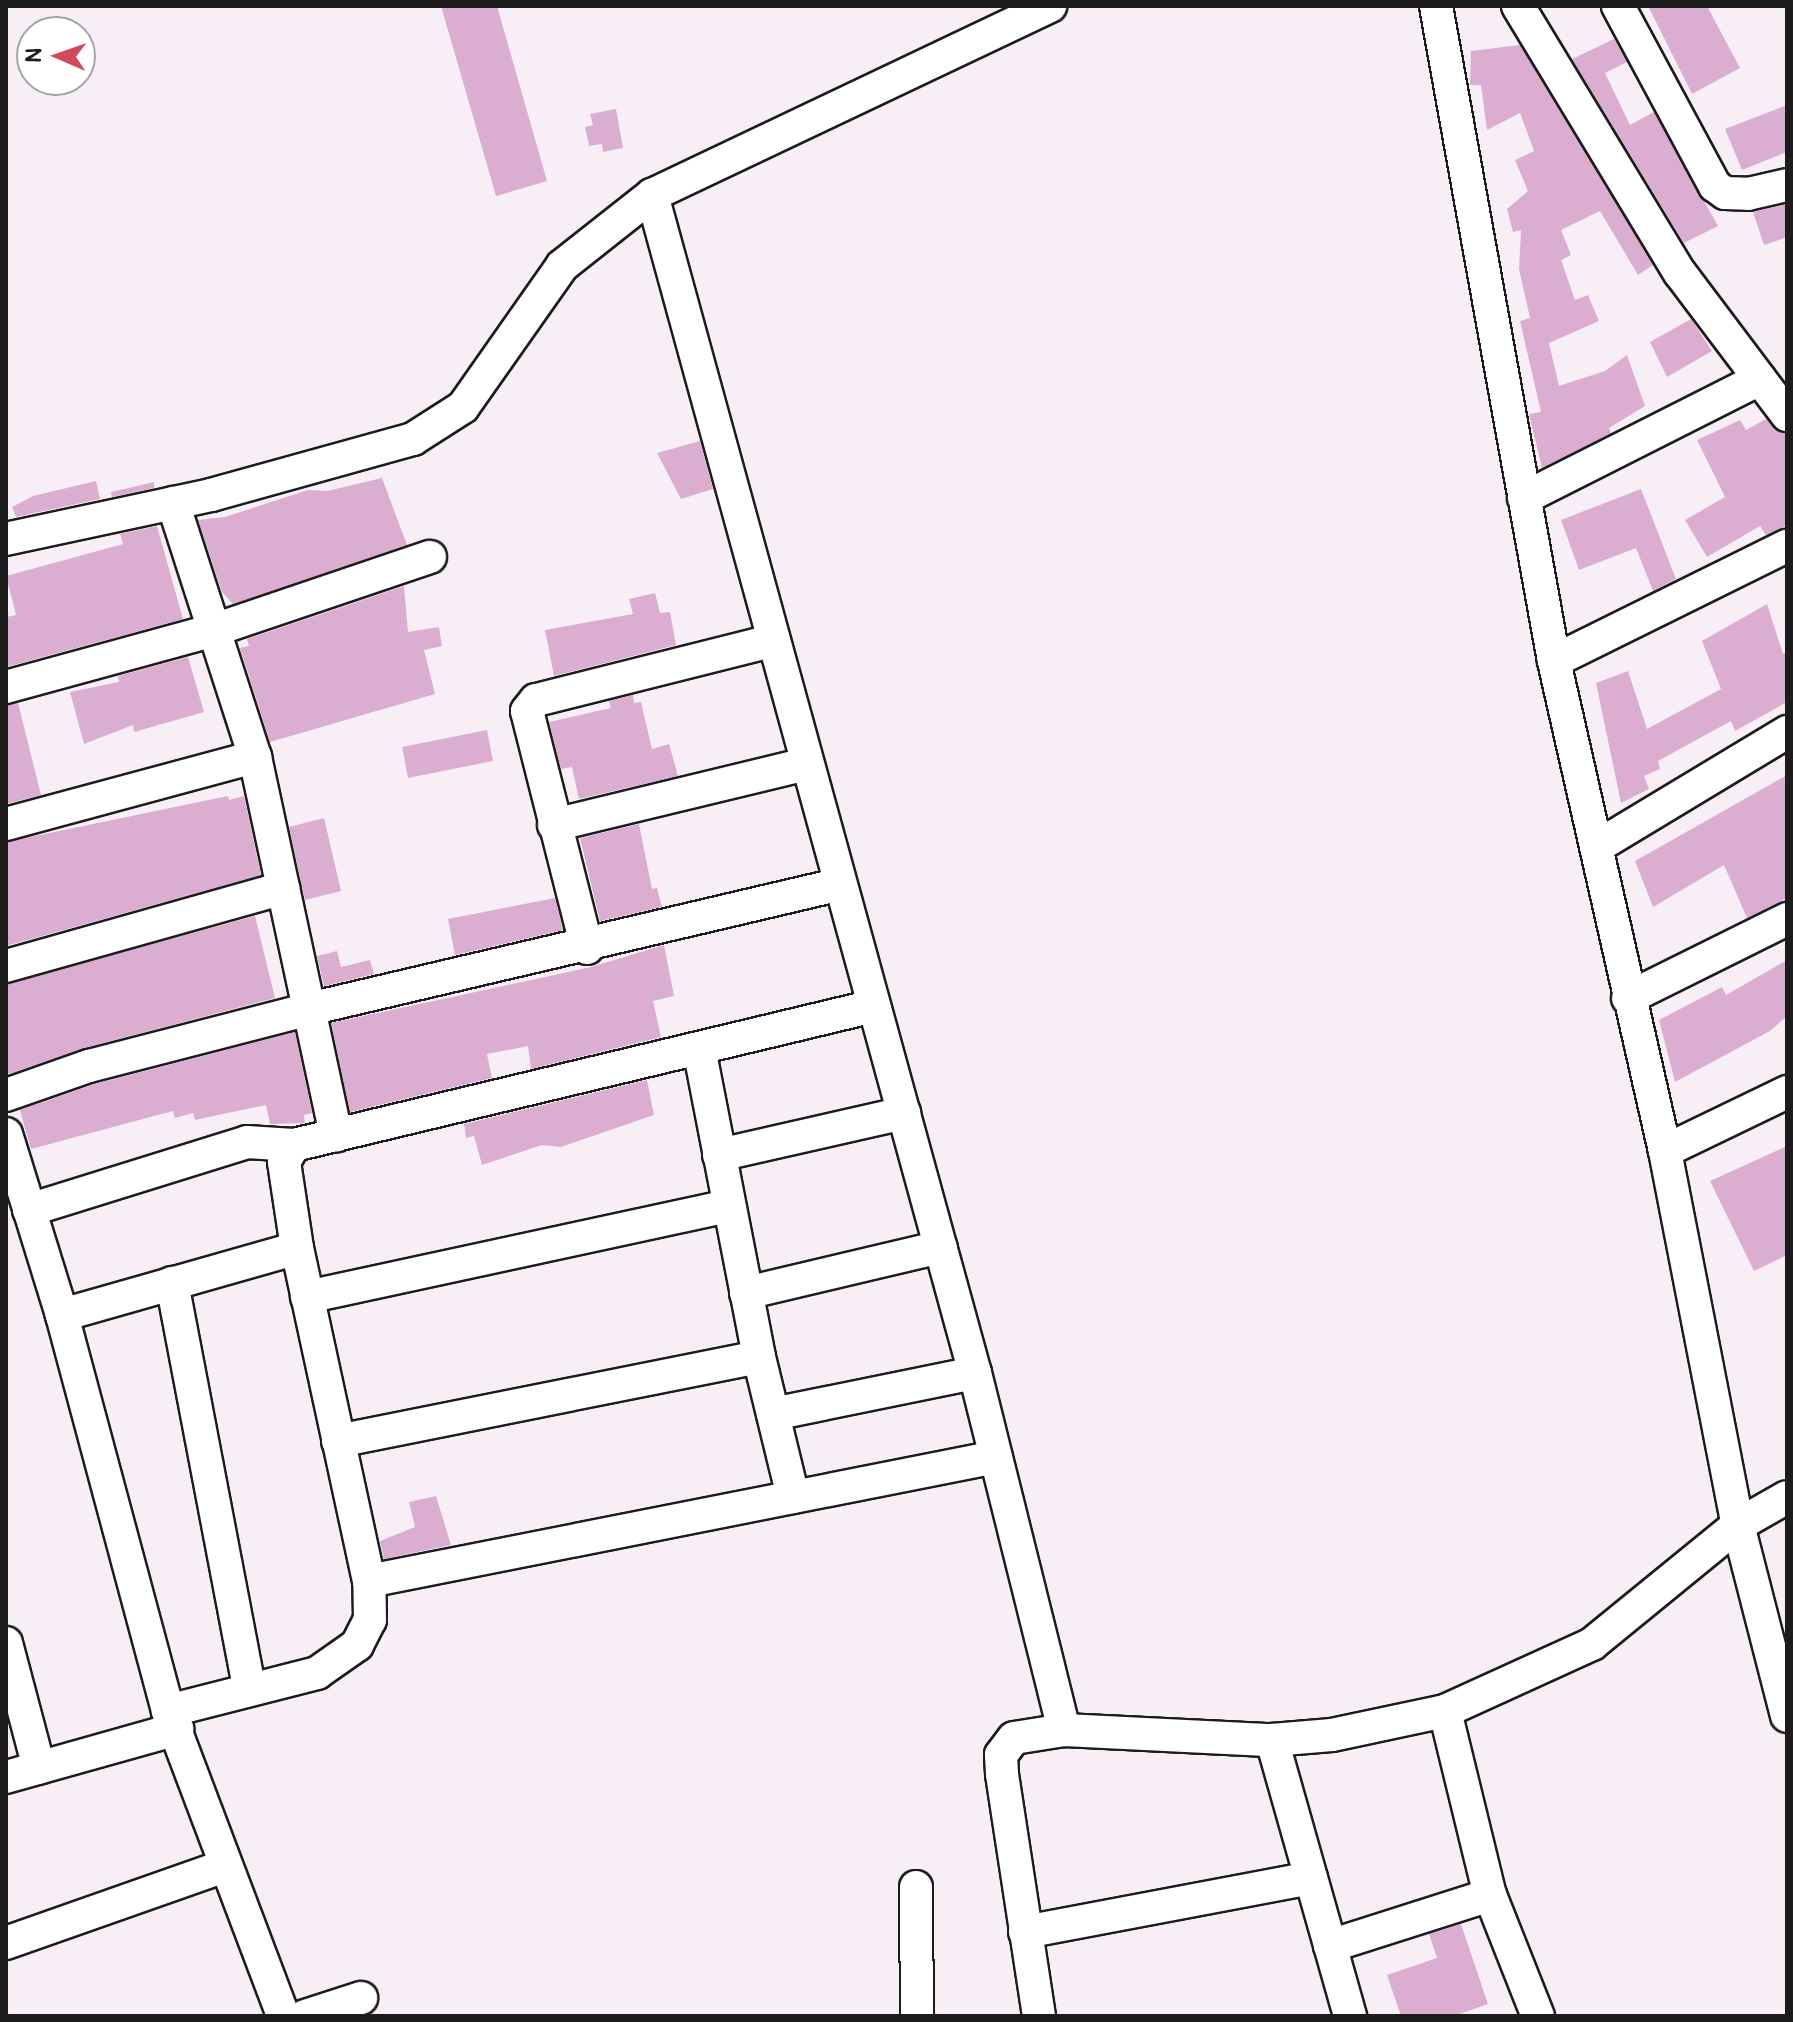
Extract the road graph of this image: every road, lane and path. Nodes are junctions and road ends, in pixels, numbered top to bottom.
1 (1050, 6) edge
2 (1436, 6) edge
3 (1518, 6) edge
4 (1618, 6) edge
5 (1787, 185) edge
6 (652, 195) junction
7 (1760, 379) junction
8 (1787, 415) edge
9 (1524, 498) junction
10 (173, 503) junction
11 (6, 539) edge
12 (1787, 546) edge
13 (430, 557) dead end
14 (214, 630) junction
15 (774, 640) junction
16 (1554, 661) junction
17 (6, 687) edge
18 (1787, 732) edge
19 (255, 757) junction
20 (806, 764) junction
21 (6, 824) edge
22 (554, 825) junction
23 (1598, 846) junction
24 (841, 884) junction
25 (283, 888) junction
26 (1787, 919) edge
27 (587, 948) junction
28 (6, 966) edge
29 (1628, 998) junction
30 (874, 1006) junction
31 (309, 1009) junction
32 (699, 1048) junction
33 (1787, 1092) edge
34 (6, 1095) edge
35 (904, 1113) junction
36 (6, 1134) edge
37 (336, 1135) junction
38 (294, 1145) junction
39 (1665, 1151) junction
40 (719, 1155) junction
41 (729, 1206) junction
42 (29, 1210) junction
43 (941, 1247) junction
44 (297, 1248) junction
45 (172, 1283) junction
46 (746, 1293) junction
47 (307, 1297) junction
48 (62, 1315) junction
49 (759, 1357) junction
50 (975, 1373) junction
51 (773, 1414) junction
52 (338, 1441) junction
53 (996, 1457) junction
54 (793, 1497) junction
55 (1787, 1497) edge
56 (1738, 1525) junction
57 (369, 1581) junction
58 (6, 1643) edge
59 (250, 1690) junction
60 (1445, 1711) junction
61 (1787, 1716) edge
62 (172, 1720) junction
63 (1064, 1730) junction
64 (1272, 1740) junction
65 (39, 1768) junction
66 (6, 1777) edge
67 (225, 1866) junction
68 (1311, 1878) junction
69 (916, 1887) dead end
70 (1490, 1895) junction
71 (1025, 1932) junction
72 (6, 1943) edge
73 (1330, 1946) junction
74 (361, 1998) dead end
75 (283, 2016) edge
76 (305, 2016) edge
77 (917, 2016) edge
78 (1039, 2016) edge
79 (1350, 2016) edge
80 (1538, 2016) edge

1 - 6 street
2 - 9 street
3 - 7 street
4 - 5 street
6 - 10 street
6 - 15 street
7 - 8 street
7 - 9 street
9 - 16 street
10 - 11 street
10 - 14 street
12 - 16 street
13 - 14 street
14 - 17 street
14 - 19 street
15 - 20 street
15 - 22 street
16 - 23 street
18 - 23 street
19 - 21 street
19 - 25 street
20 - 22 street
20 - 24 street
22 - 27 street
23 - 29 street
24 - 27 street
24 - 30 street
25 - 28 street
25 - 31 street
26 - 29 street
27 - 31 street
29 - 39 street
30 - 32 street
30 - 35 street
31 - 34 street
31 - 37 street
32 - 37 street
32 - 40 street
33 - 39 street
35 - 40 street
35 - 43 street
36 - 42 street
37 - 38 street
38 - 42 street
38 - 44 street
39 - 56 street
40 - 41 street
41 - 46 street
41 - 47 street
42 - 48 street
43 - 46 street
43 - 50 street
44 - 45 street
44 - 47 street
45 - 48 street
45 - 59 street
46 - 49 street
47 - 52 street
48 - 62 street
49 - 51 street
49 - 52 street
50 - 51 street
50 - 53 street
51 - 54 street
52 - 57 street
53 - 54 street
53 - 63 street
54 - 57 street
55 - 56 street
56 - 60 street
56 - 61 street
57 - 59 street
58 - 65 street
59 - 62 street
60 - 64 street
60 - 70 street
62 - 65 street
62 - 67 street
63 - 64 street
63 - 71 street
64 - 68 street
65 - 66 street
67 - 72 street
67 - 75 street
68 - 71 street
68 - 73 street
69 - 77 street
70 - 73 street
70 - 80 street
71 - 78 street
73 - 79 street
74 - 76 street

